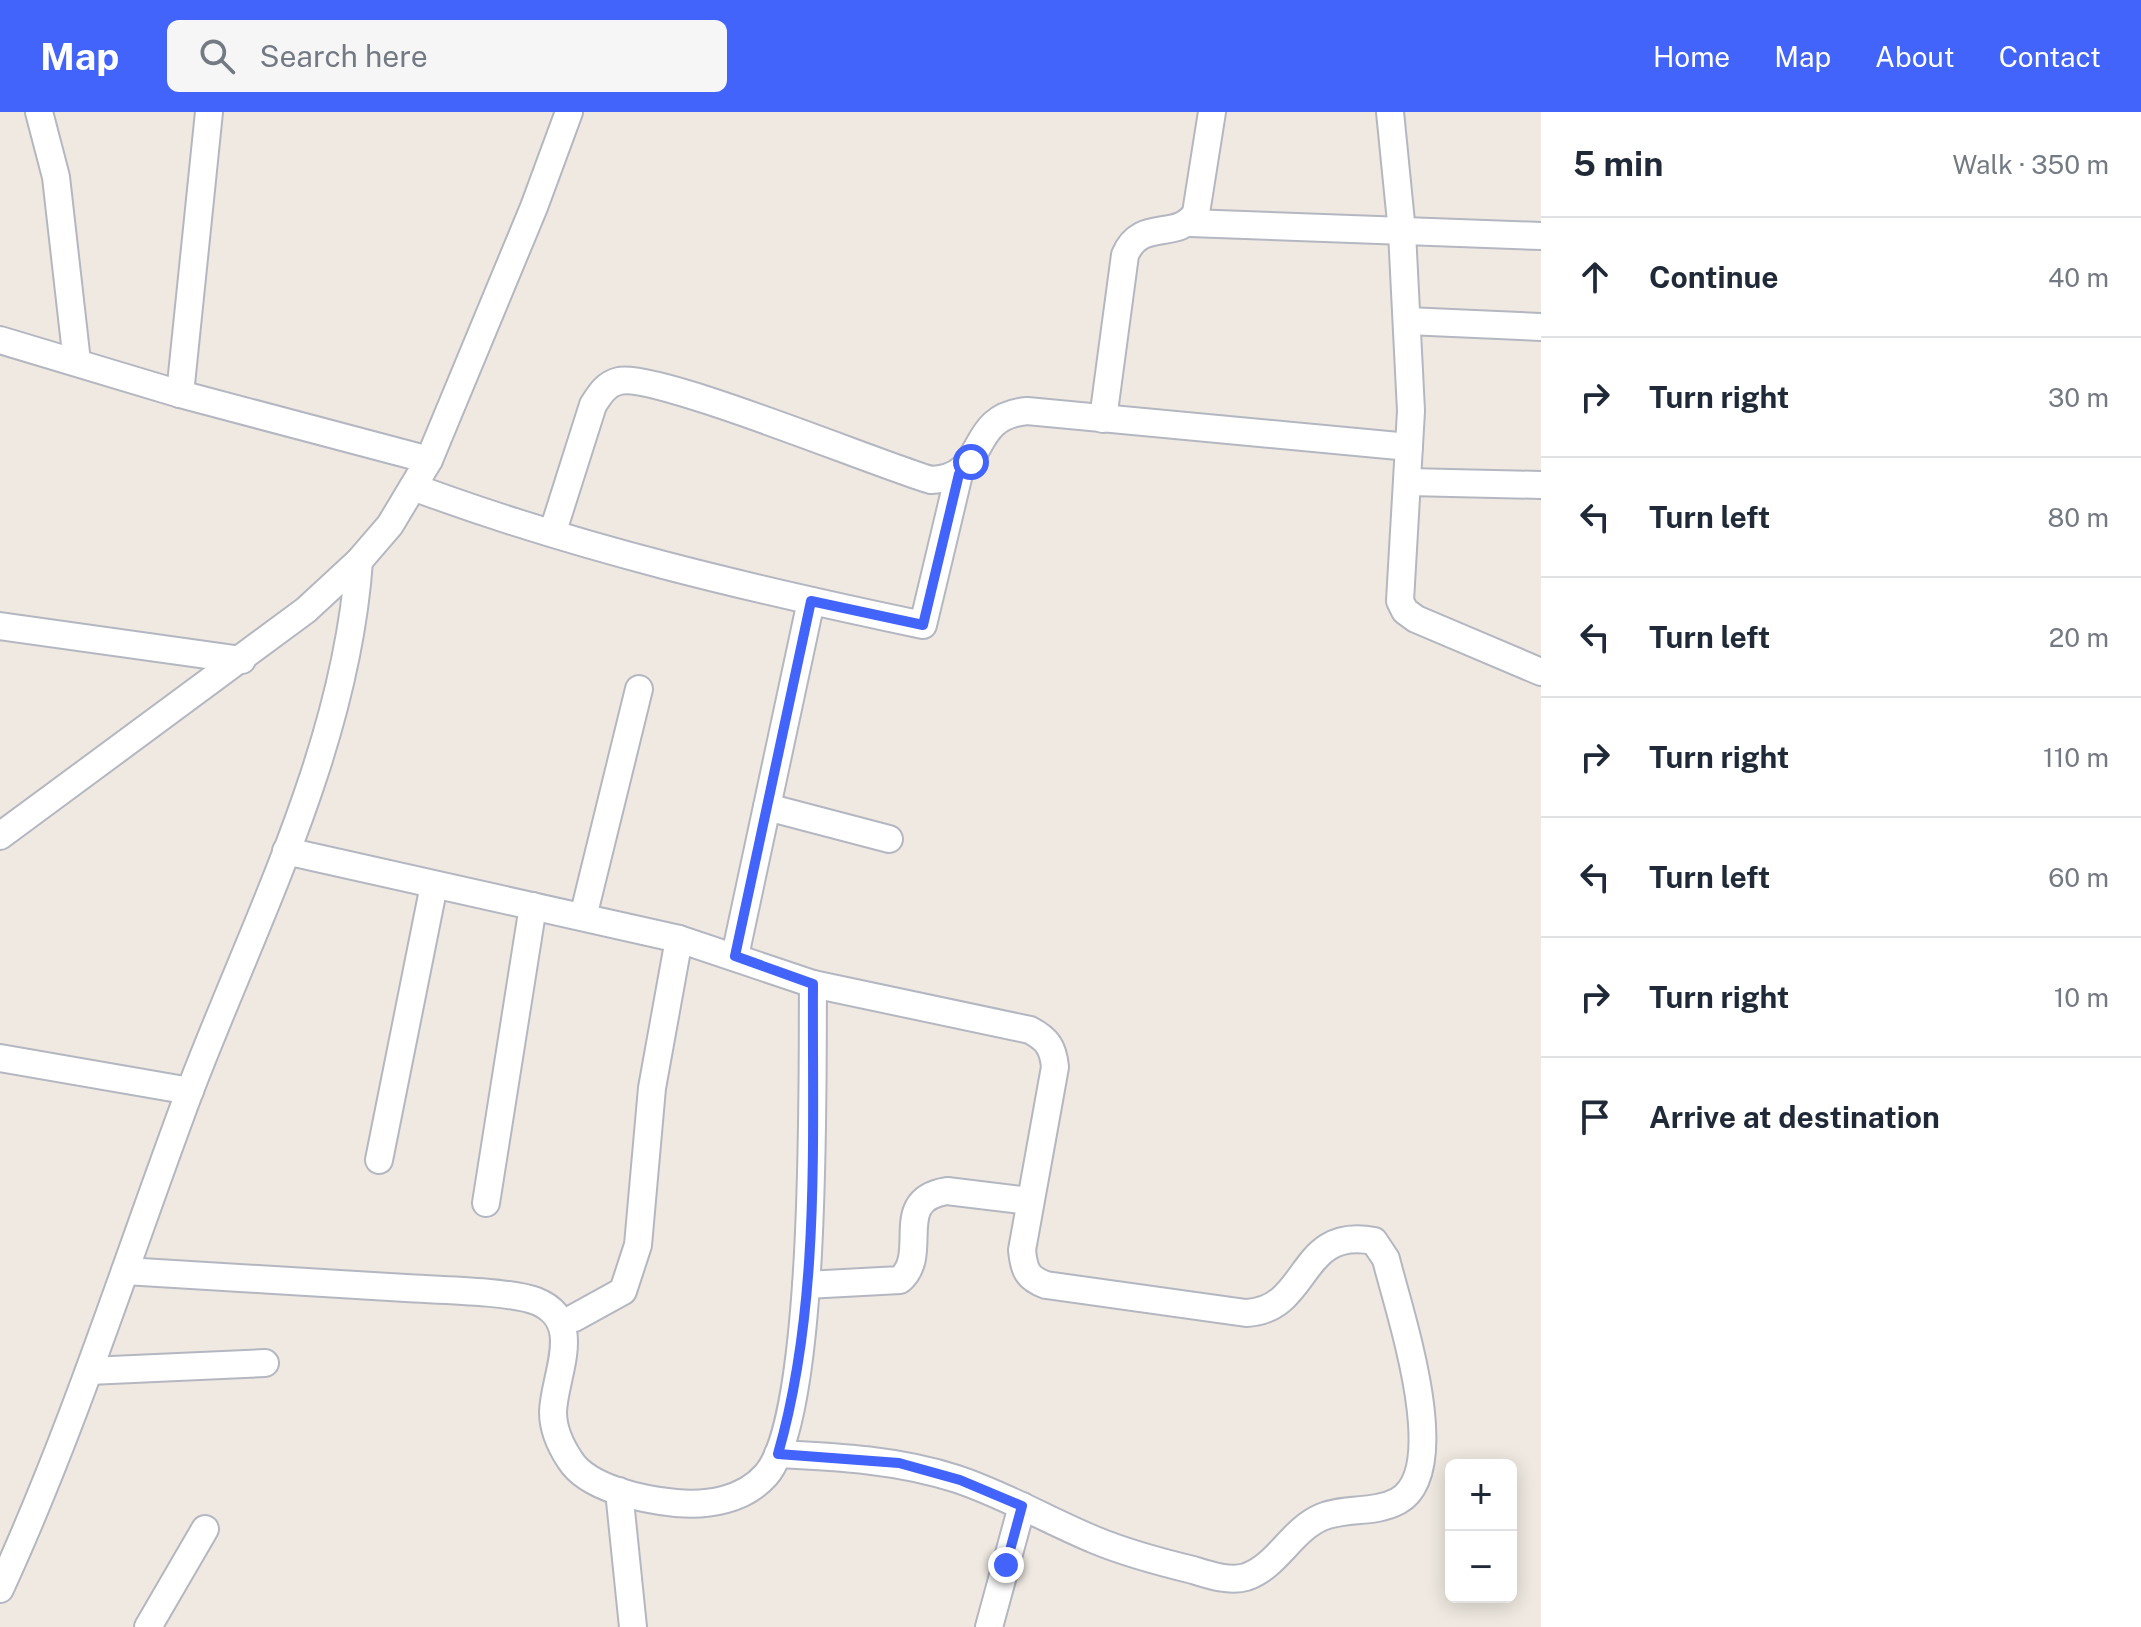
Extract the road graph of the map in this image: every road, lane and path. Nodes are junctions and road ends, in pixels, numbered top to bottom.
1 (39, 112) edge
2 (209, 112) edge
3 (569, 112) edge
4 (1212, 112) edge
5 (1390, 112) edge
6 (1190, 223) junction
7 (1402, 232) junction
8 (1541, 236) edge
9 (1407, 321) junction
10 (1541, 327) edge
11 (0, 340) edge
12 (77, 362) junction
13 (180, 394) junction
14 (1103, 419) junction
15 (1409, 447) junction
16 (429, 460) junction
17 (959, 474) junction
18 (1408, 482) junction
19 (1541, 485) edge
20 (413, 487) junction
21 (553, 531) junction
22 (359, 561) junction
23 (811, 601) junction
24 (0, 626) edge
25 (242, 660) junction
26 (1541, 672) edge
27 (639, 689) dead end
28 (767, 807) junction
29 (0, 836) edge
30 (889, 839) dead end
31 (286, 851) junction
32 (434, 885) junction
33 (533, 906) junction
34 (583, 917) junction
35 (679, 939) junction
36 (735, 956) junction
37 (813, 984) junction
38 (0, 1058) edge
39 (190, 1091) junction
40 (379, 1160) dead end
41 (1030, 1201) junction
42 (486, 1203) dead end
43 (125, 1271) junction
44 (806, 1285) junction
45 (574, 1318) dead end
46 (265, 1363) dead end
47 (89, 1371) junction
48 (778, 1454) junction
49 (619, 1491) junction
50 (1022, 1506) junction
51 (205, 1529) dead end
52 (0, 1589) edge
53 (148, 1627) edge
54 (633, 1627) edge
55 (989, 1627) edge

1 - 12 street
2 - 13 street
3 - 16 street
4 - 6 street
5 - 7 street
6 - 7 street
6 - 14 street
7 - 8 street
7 - 9 street
9 - 10 street
9 - 15 street
11 - 12 street
12 - 13 street
13 - 16 street
14 - 15 street
14 - 17 street
15 - 18 street
16 - 20 street
17 - 21 street
17 - 23 street
18 - 19 street
18 - 26 street
20 - 21 street
20 - 22 street
21 - 23 street
22 - 25 street
22 - 31 street
23 - 28 street
24 - 25 street
25 - 29 street
27 - 34 street
28 - 30 street
28 - 36 street
31 - 32 street
31 - 39 street
32 - 33 street
32 - 40 street
33 - 34 street
33 - 42 street
34 - 35 street
35 - 36 street
35 - 45 street
36 - 37 street
37 - 41 street
37 - 44 street
38 - 39 street
39 - 43 street
41 - 44 street
41 - 50 street
43 - 47 street
43 - 49 street
44 - 48 street
46 - 47 street
47 - 52 street
48 - 49 street
48 - 50 street
49 - 54 street
50 - 55 street
51 - 53 street

